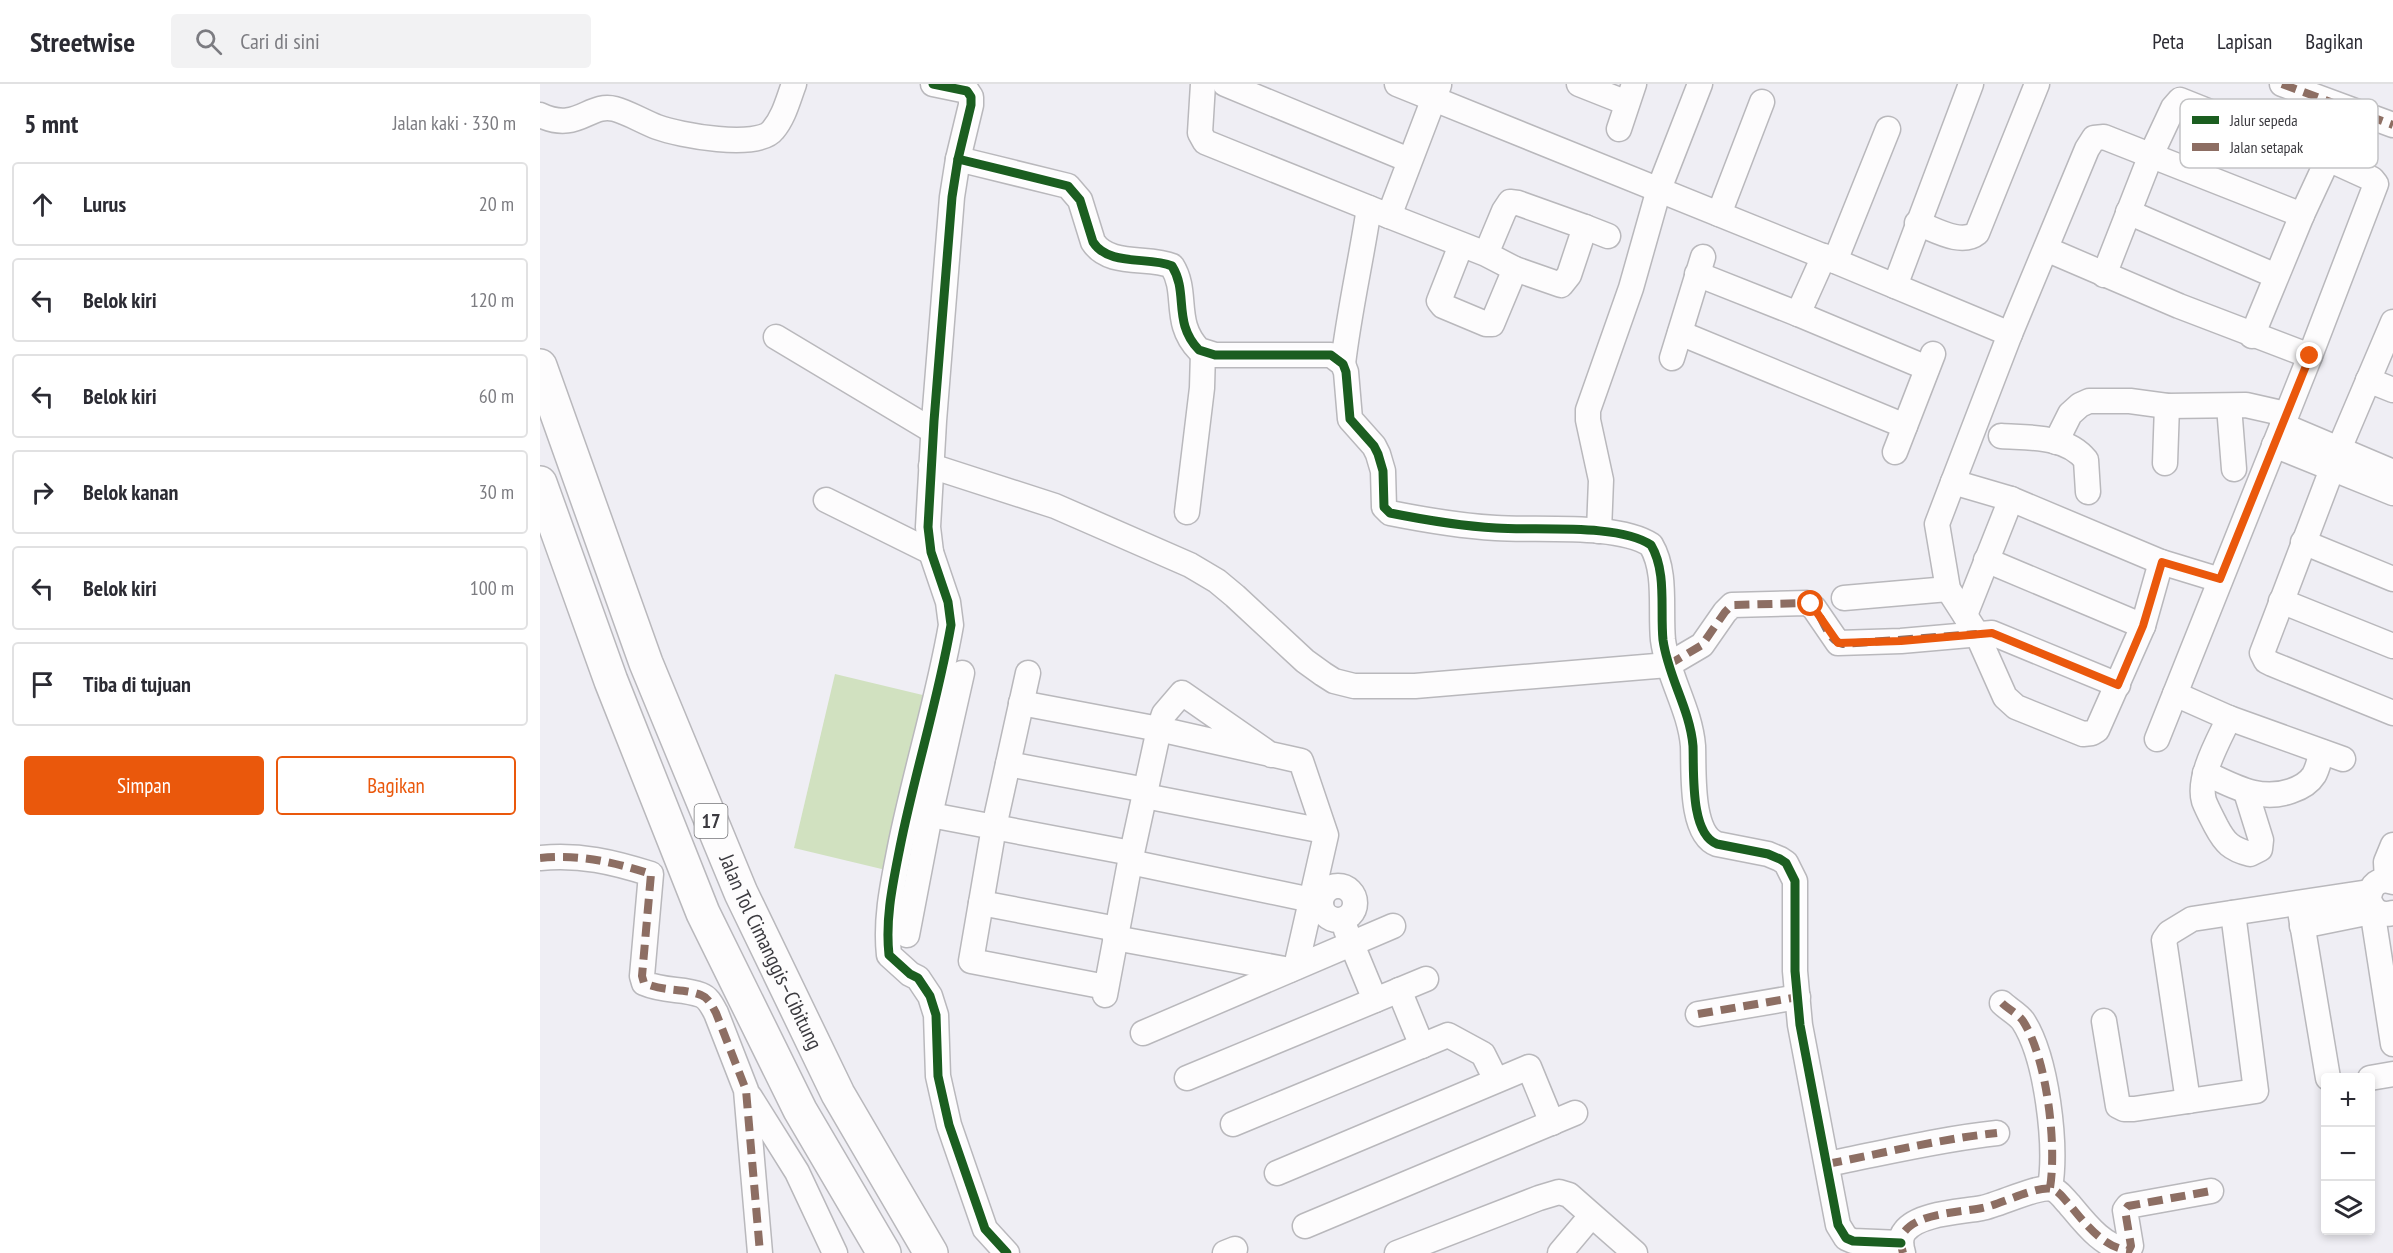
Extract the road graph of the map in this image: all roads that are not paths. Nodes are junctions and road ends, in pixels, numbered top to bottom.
1 (794, 84) edge
2 (933, 84) edge
3 (1203, 84) edge
4 (1225, 84) edge
5 (1397, 84) edge
6 (1579, 84) edge
7 (1700, 84) edge
8 (1971, 84) edge
9 (2037, 84) edge
10 (2282, 84) edge
11 (1436, 92) edge
12 (1630, 94) edge
13 (2323, 99) edge
14 (2180, 100) edge
15 (1762, 102) dead end
16 (540, 115) edge
17 (2378, 119) edge
18 (2393, 125) edge
19 (1619, 129) dead end
20 (1888, 129) dead end
21 (2151, 155) junction
22 (958, 159) junction
23 (1409, 160) junction
24 (2180, 167) edge
25 (2184, 168) edge
26 (2324, 168) edge
27 (2348, 168) edge
28 (1659, 189) junction
29 (1379, 212) junction
30 (2128, 212) junction
31 (1719, 214) junction
32 (2302, 215) junction
33 (1917, 223) junction
34 (1585, 227) junction
35 (1608, 236) dead end
36 (1461, 244) junction
37 (2046, 249) junction
38 (1486, 254) junction
39 (1830, 259) junction
40 (1515, 269) junction
41 (2104, 275) junction
42 (2276, 276) junction
43 (1894, 286) junction
44 (1798, 314) junction
45 (2393, 322) edge
46 (1680, 333) junction
47 (2010, 334) junction
48 (2252, 336) junction
49 (776, 337) dead end
50 (1203, 352) junction
51 (2310, 356) junction
52 (1672, 358) dead end
53 (1343, 364) junction
54 (540, 366) edge
55 (2368, 380) junction
56 (2393, 390) edge
57 (2167, 406) junction
58 (2229, 406) junction
59 (1905, 426) junction
60 (2281, 428) junction
61 (933, 431) junction
62 (2001, 436) dead end
63 (2056, 441) junction
64 (1895, 452) dead end
65 (2336, 459) junction
66 (2164, 463) dead end
67 (931, 466) junction
68 (2234, 469) dead end
69 (2393, 472) edge
70 (1953, 482) junction
71 (540, 483) edge
72 (2088, 492) dead end
73 (2393, 494) edge
74 (2011, 499) junction
75 (826, 500) dead end
76 (1187, 512) dead end
77 (1599, 531) junction
78 (2303, 542) junction
79 (931, 552) junction
80 (1986, 560) junction
81 (2162, 562) junction
82 (2220, 579) junction
83 (2393, 579) edge
84 (1948, 589) junction
85 (1844, 598) dead end
86 (2281, 601) junction
87 (1971, 625) junction
88 (2143, 626) junction
89 (2393, 646) edge
90 (1668, 665) junction
91 (962, 673) dead end
92 (1028, 673) dead end
93 (2118, 685) junction
94 (2175, 694) junction
95 (1021, 703) junction
96 (2393, 713) edge
97 (2229, 717) junction
98 (1159, 729) junction
99 (2157, 739) dead end
100 (1271, 754) junction
101 (1008, 764) junction
102 (2205, 773) junction
103 (2246, 792) junction
104 (1145, 793) junction
105 (918, 813) junction
106 (994, 827) junction
107 (1324, 831) junction
108 (2393, 844) edge
109 (540, 858) edge
110 (1130, 858) junction
111 (2384, 896) edge
112 (1316, 901) junction
113 (981, 903) junction
114 (2233, 913) junction
115 (2300, 914) junction
116 (1393, 926) dead end
117 (1116, 933) junction
118 (907, 935) dead end
119 (1352, 944) junction
120 (1293, 969) junction
121 (1426, 979) dead end
122 (1399, 990) junction
123 (1798, 997) junction
124 (1375, 1000) junction
125 (2002, 1003) dead end
126 (1698, 1014) dead end
127 (2104, 1021) dead end
128 (1143, 1033) dead end
129 (2393, 1044) edge
130 (1422, 1046) junction
131 (2327, 1073) edge
132 (2393, 1074) edge
133 (2375, 1077) edge
134 (1187, 1078) dead end
135 (1496, 1080) junction
136 (746, 1090) junction
137 (2188, 1101) junction
138 (1575, 1113) dead end
139 (1552, 1123) junction
140 (1233, 1124) dead end
141 (1997, 1132) dead end
142 (1827, 1164) junction
143 (1277, 1173) dead end
144 (2050, 1188) junction
145 (2211, 1191) dead end
146 (1591, 1216) junction
147 (1305, 1226) dead end
148 (1902, 1248) edge
149 (760, 1253) edge
150 (835, 1253) edge
151 (884, 1253) edge
152 (931, 1253) edge
153 (1007, 1253) edge
154 (1397, 1253) edge
155 (1560, 1253) edge
156 (1635, 1253) edge

1 - 16 street
2 - 22 street
3 - 29 street
4 - 23 street
5 - 11 street
6 - 12 street
7 - 28 street
8 - 33 street
9 - 33 street
10 - 13 street
11 - 23 street
11 - 28 street
12 - 19 street
14 - 21 street
15 - 31 street
17 - 18 street
20 - 39 street
21 - 24 street
21 - 30 street
21 - 37 street
22 - 50 street
22 - 61 street
23 - 29 street
25 - 32 street
26 - 32 street
27 - 51 street
28 - 31 street
28 - 77 street
29 - 36 street
29 - 53 street
30 - 41 street
30 - 42 street
31 - 39 street
32 - 42 street
33 - 43 street
34 - 35 street
34 - 38 street
34 - 40 street
36 - 38 street
36 - 40 street
37 - 41 street
37 - 47 street
38 - 40 street
39 - 43 street
39 - 44 street
41 - 48 street
42 - 48 street
43 - 47 street
44 - 46 street
44 - 59 street
45 - 55 street
46 - 52 street
46 - 59 street
47 - 70 street
48 - 51 street
49 - 61 street
50 - 53 street
50 - 76 street
51 - 60 street
53 - 77 street
54 - 152 highway, Jalan Tol Cimanggis–Cibitung / 17
55 - 56 street
55 - 65 street
57 - 58 street
57 - 63 street
57 - 66 street
58 - 60 street
58 - 68 street
59 - 64 street
60 - 65 street
60 - 82 street
61 - 67 street
62 - 63 street
63 - 72 street
65 - 69 street
65 - 73 street
65 - 78 street
67 - 79 street
67 - 90 street
70 - 74 street
70 - 84 street
71 - 151 highway, Jalan Tol Cimanggis–Cibitung / 17
74 - 80 street
74 - 81 street
75 - 79 street
77 - 90 street
78 - 83 street
78 - 86 street
79 - 105 street
80 - 87 street
80 - 88 street
81 - 82 street
81 - 88 street
82 - 94 street
84 - 85 street
84 - 87 street
86 - 89 street
86 - 96 street
87 - 90 street
87 - 93 street
87 - 93 street
88 - 93 street
90 - 123 street
91 - 105 street
92 - 95 street
94 - 97 street
94 - 99 street
95 - 98 street
95 - 101 street
97 - 102 street
97 - 103 street
98 - 100 street
98 - 100 street
98 - 104 street
100 - 107 street
101 - 104 street
101 - 106 street
102 - 103 street
102 - 103 street
104 - 107 street
104 - 110 street
105 - 106 street
105 - 118 street
105 - 153 street
106 - 110 street
106 - 113 street
107 - 112 street
108 - 111 street
109 - 136 street
110 - 112 street
110 - 117 street
111 - 115 street
111 - 129 street
112 - 119 street
112 - 120 street
113 - 117 street
113 - 117 street
114 - 115 street
114 - 137 street
114 - 137 street
115 - 131 street
116 - 119 street
117 - 120 street
119 - 120 street
119 - 124 street
120 - 128 street
121 - 122 street
122 - 124 street
122 - 130 street
123 - 126 street
123 - 142 street
124 - 134 street
125 - 144 street
127 - 137 street
130 - 135 street
130 - 140 street
132 - 133 street
135 - 139 street
135 - 143 street
136 - 149 street
136 - 150 street
138 - 139 street
139 - 147 street
141 - 142 street
142 - 148 street
144 - 145 street
144 - 148 street
146 - 154 street
146 - 155 street
146 - 156 street

